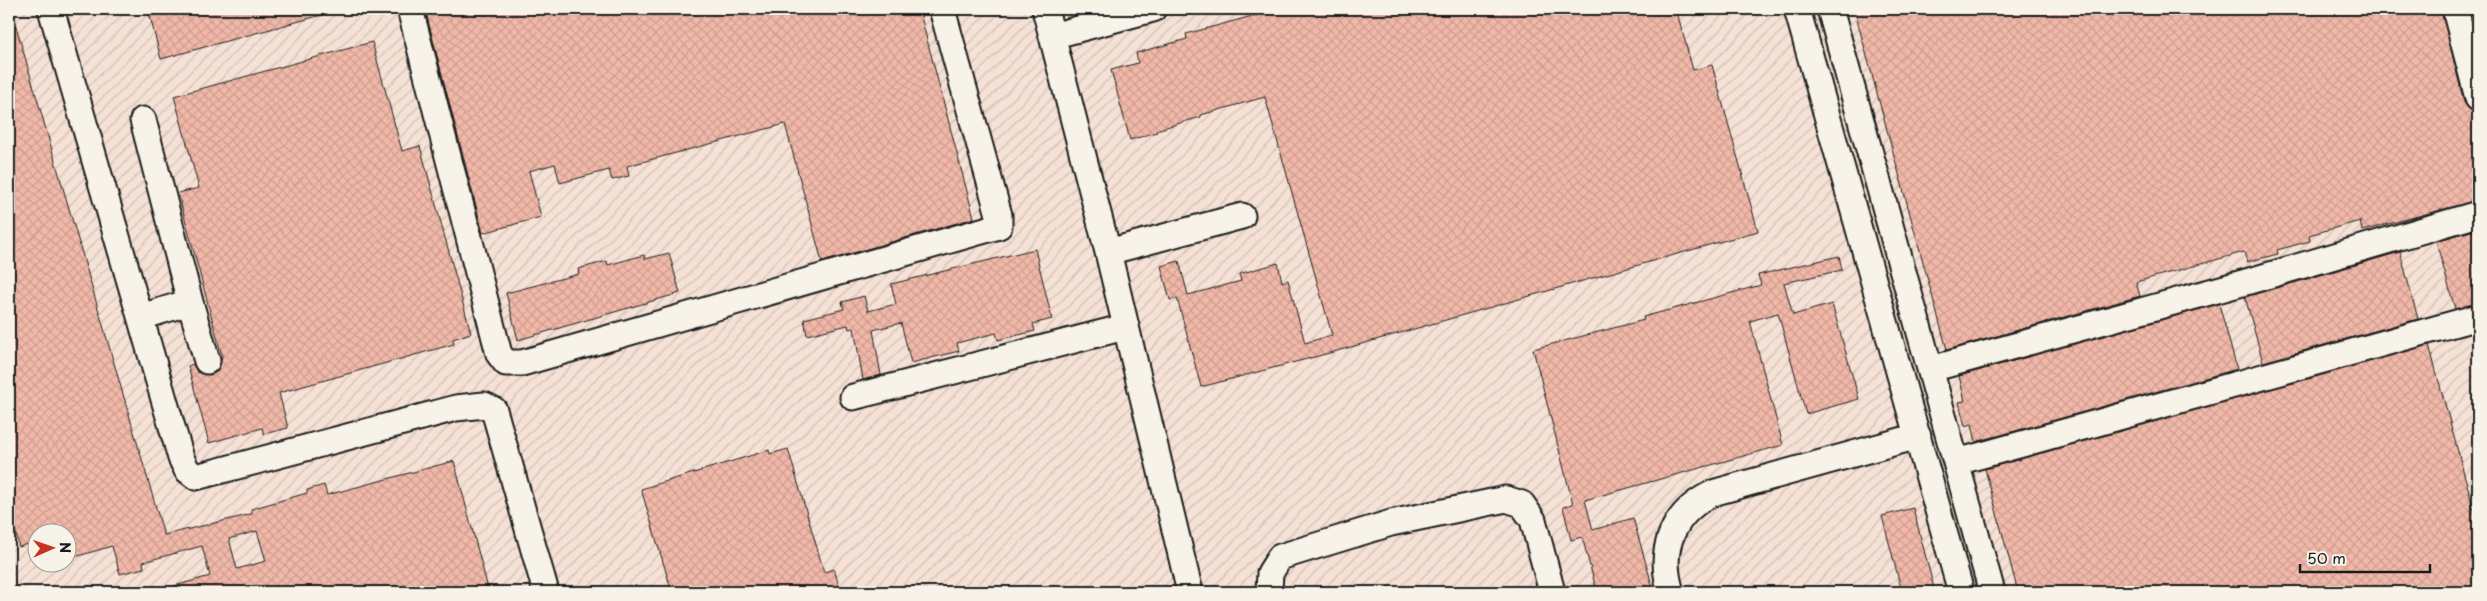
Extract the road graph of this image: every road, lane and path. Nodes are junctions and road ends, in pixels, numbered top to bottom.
1 (410, 9) edge
2 (942, 9) edge
3 (1045, 9) edge
4 (1153, 9) edge
5 (1797, 9) edge
6 (1830, 9) edge
7 (2455, 9) edge
8 (54, 10) edge
9 (1052, 36) junction
10 (2478, 98) edge
11 (143, 120) dead end
12 (2478, 214) edge
13 (1242, 216) dead end
14 (1108, 252) junction
15 (190, 302) junction
16 (142, 317) junction
17 (2478, 317) edge
18 (1125, 327) junction
19 (207, 361) dead end
20 (1931, 369) junction
21 (853, 397) dead end
22 (1918, 436) junction
23 (1956, 462) junction
24 (546, 592) edge
25 (1190, 592) edge
26 (1269, 592) edge
27 (1552, 592) edge
28 (1670, 592) edge
29 (1961, 592) edge
30 (1992, 592) edge

1 - 2 lane
3 - 9 lane
4 - 9 lane
5 - 22 lane
6 - 20 lane
7 - 10 lane
8 - 16 lane
9 - 14 lane
11 - 15 lane
12 - 20 lane
13 - 14 lane
14 - 18 lane
15 - 16 lane
15 - 19 lane
16 - 24 lane
17 - 23 lane
18 - 21 lane
18 - 25 lane
20 - 23 lane
22 - 28 lane
22 - 29 lane
23 - 30 lane
26 - 27 lane

